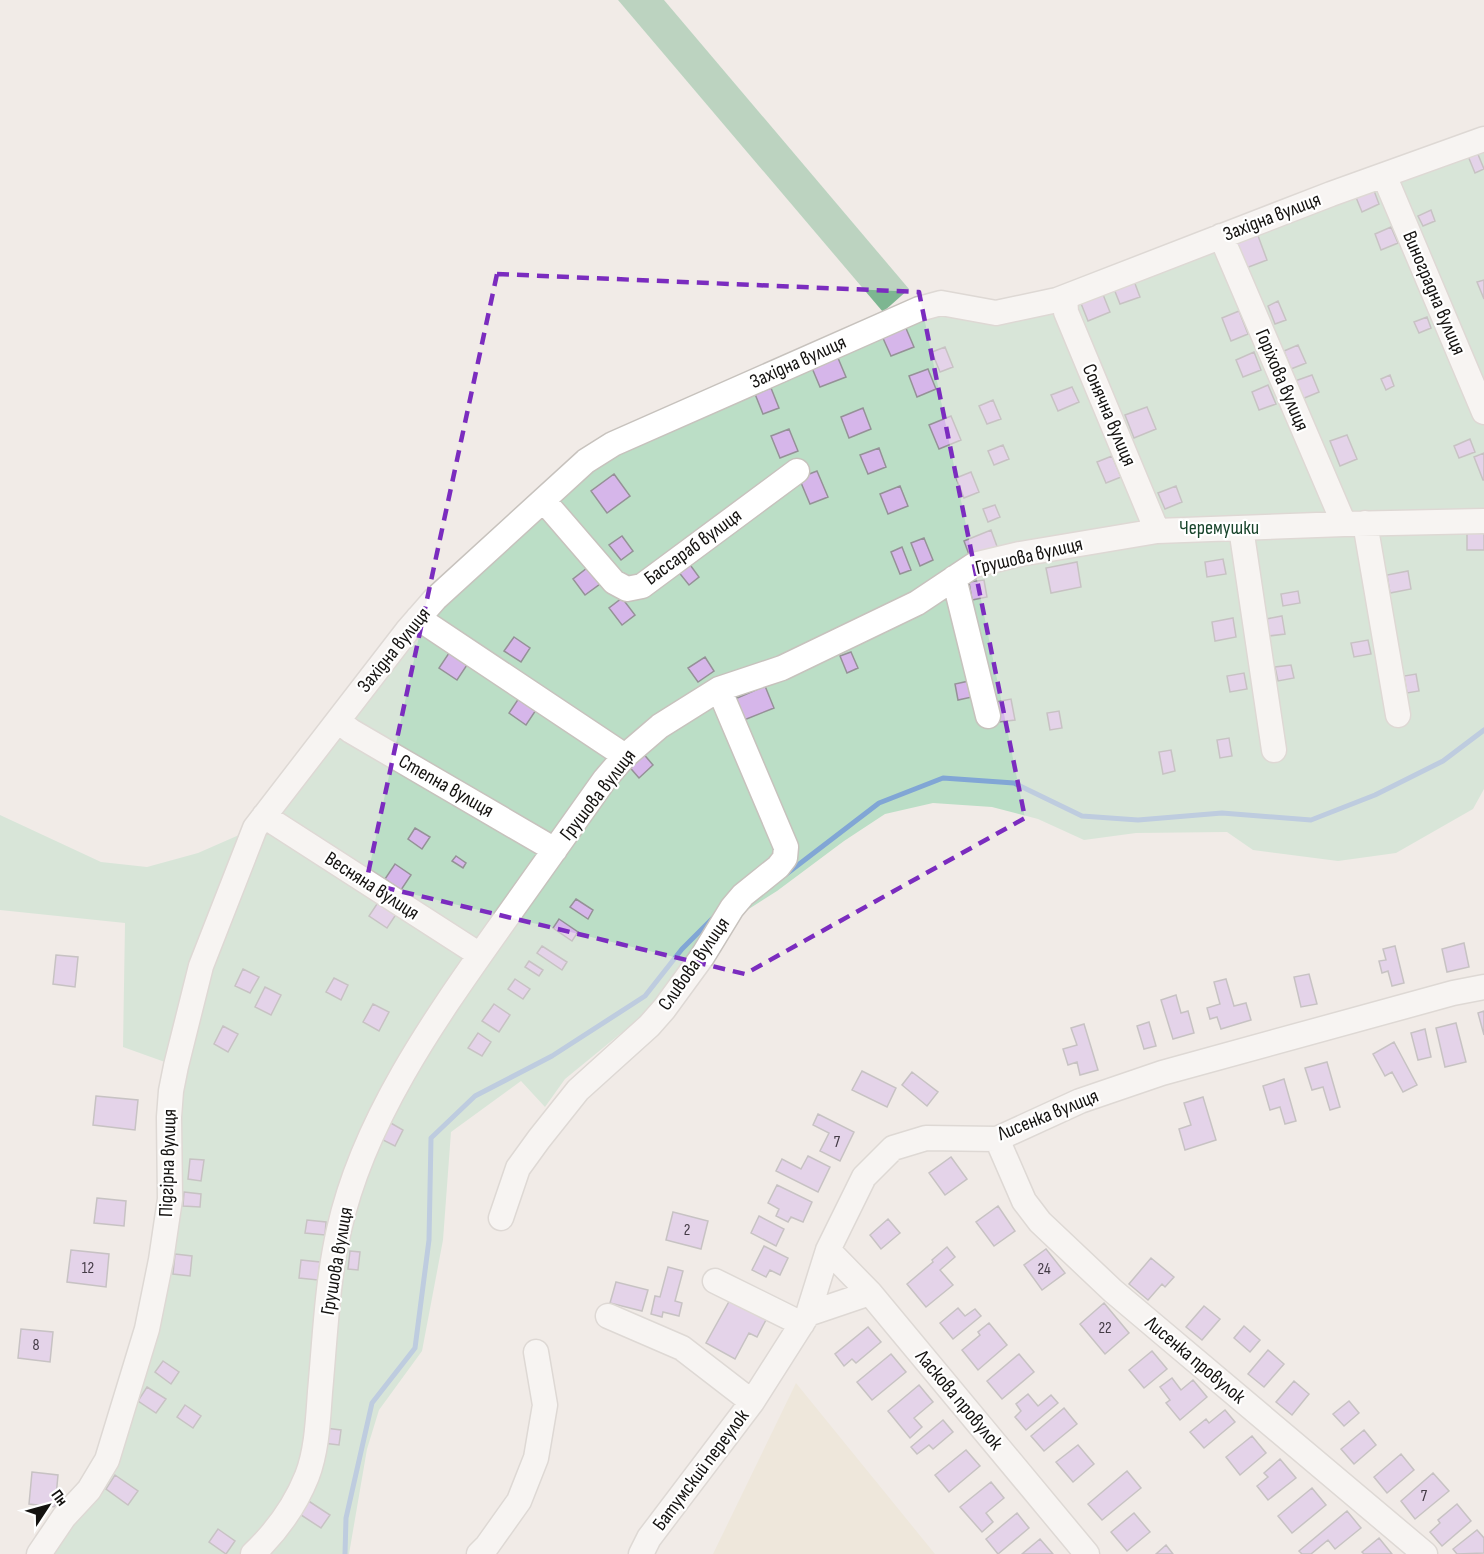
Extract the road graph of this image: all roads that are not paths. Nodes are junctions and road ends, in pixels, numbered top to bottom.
1 (1484, 139) edge
2 (1384, 175) junction
3 (1221, 236) junction
4 (1065, 297) junction
5 (1484, 412) edge
6 (797, 471) dead end
7 (544, 501) junction
8 (1484, 521) edge
9 (1354, 524) junction
10 (1241, 528) junction
11 (1157, 531) junction
12 (954, 578) junction
13 (418, 618) junction
14 (719, 689) junction
15 (1398, 715) dead end
16 (988, 716) dead end
17 (338, 721) junction
18 (1274, 750) dead end
19 (625, 756) junction
20 (260, 822) junction
21 (555, 850) junction
22 (480, 955) junction
23 (1484, 987) edge
24 (997, 1139) junction
25 (501, 1218) dead end
26 (828, 1250) junction
27 (715, 1281) dead end
28 (870, 1293) junction
29 (609, 1317) dead end
30 (805, 1318) junction
31 (536, 1352) dead end
32 (752, 1402) junction
33 (645, 1546) edge
34 (39, 1554) edge
35 (253, 1554) edge
36 (479, 1554) edge
37 (1087, 1554) edge
38 (1425, 1554) edge

1 - 2 street, Західна вулиця
2 - 3 street, Західна вулиця
2 - 5 street, Виноградна вулиця
3 - 4 street, Західна вулиця
3 - 9 street, Горіхова вулиця
4 - 7 street, Західна вулиця
4 - 11 street, Сонячна вулиця
6 - 7 street, Бассараб вулиця
7 - 13 street, Західна вулиця
8 - 9 street, Грушова вулиця
9 - 10 street, Грушова вулиця
9 - 15 street, Горіхова вулиця
10 - 11 street, Грушова вулиця
10 - 18 street
11 - 12 street, Грушова вулиця
12 - 14 street, Грушова вулиця
12 - 16 street
13 - 17 street, Західна вулиця
13 - 19 street
14 - 19 street, Грушова вулиця
14 - 25 street, Сливова вулиця
17 - 20 street, Західна вулиця
17 - 21 street, Степна вулиця
19 - 21 street, Грушова вулиця
20 - 22 street, Весняна вулиця
20 - 34 street, Підгірна вулиця
21 - 22 street, Грушова вулиця
22 - 35 street, Грушова вулиця
23 - 24 street, Лисенка вулиця
24 - 26 street, Лисенка вулиця
24 - 38 street, Лисенка провулок
26 - 28 street, Ласкова провулок
26 - 30 street, Лисенка вулиця
27 - 30 street
28 - 30 street
28 - 37 street, Ласкова провулок
29 - 32 street
30 - 32 street, Лисенка вулиця
31 - 36 street
32 - 33 street, Батумский переулок

